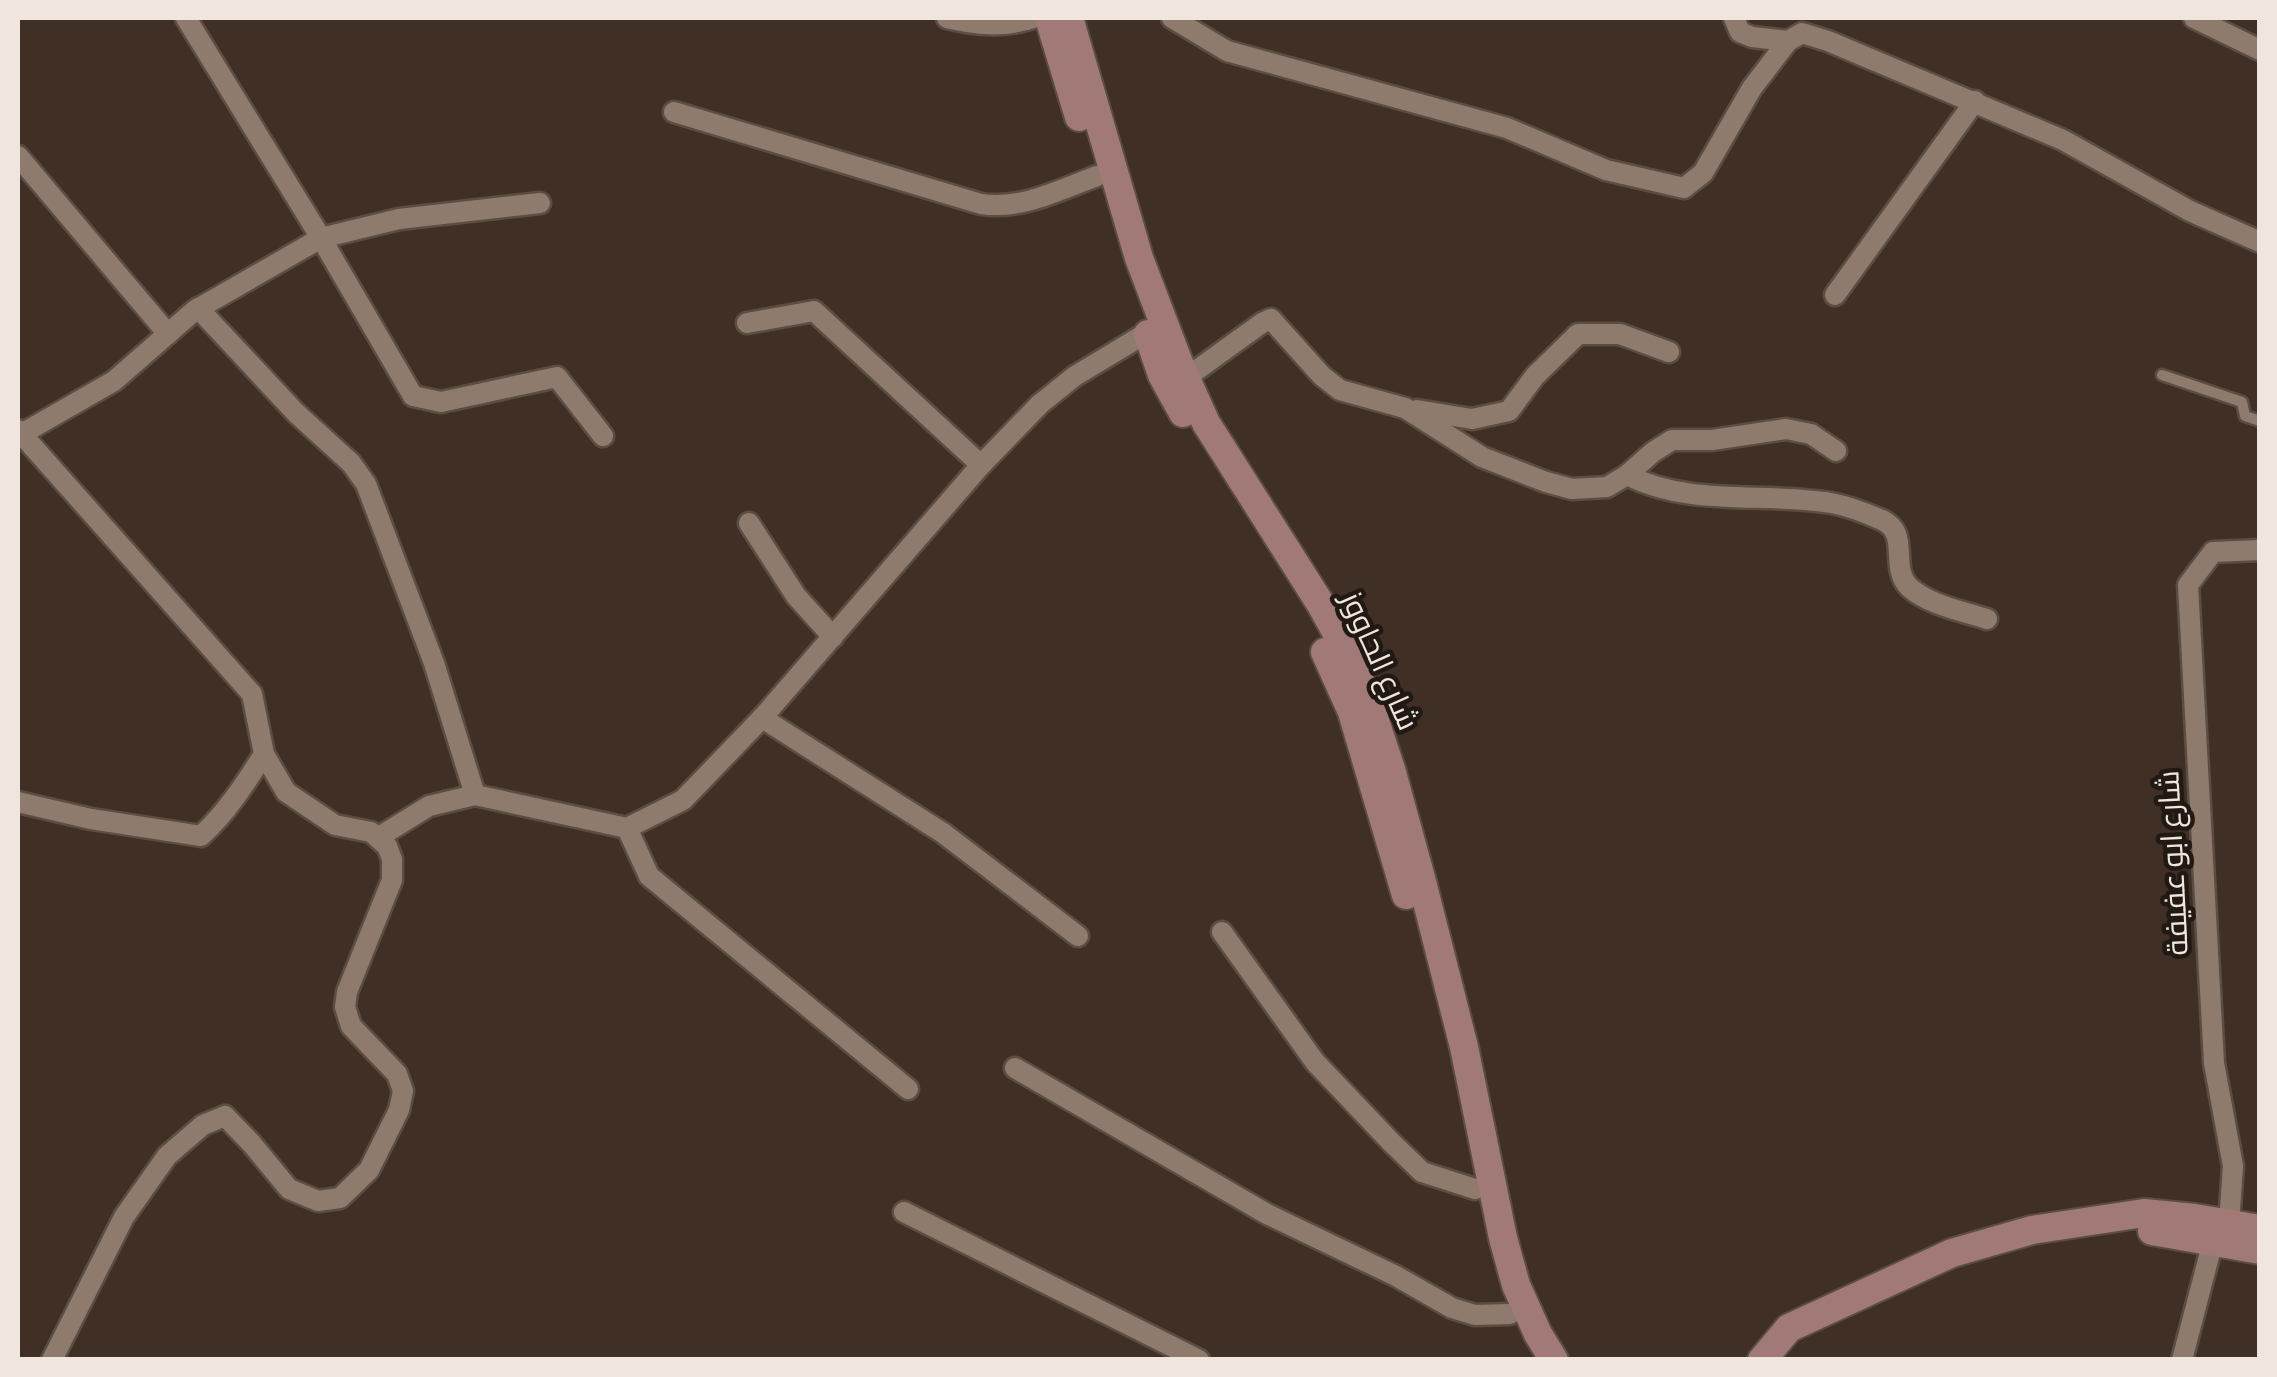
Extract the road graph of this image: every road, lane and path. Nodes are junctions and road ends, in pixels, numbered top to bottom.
1 (186, 18) edge
2 (948, 18) edge
3 (1032, 18) edge
4 (1049, 18) edge
5 (1069, 18) edge
6 (1172, 18) edge
7 (1734, 18) edge
8 (2194, 18) edge
9 (1788, 41) junction
10 (2260, 50) edge
11 (1974, 101) junction
12 (674, 112) dead end
13 (18, 156) edge
14 (1097, 176) junction
15 (540, 203) dead end
16 (321, 238) junction
17 (2260, 242) edge
18 (1835, 295) dead end
19 (198, 308) junction
20 (747, 322) dead end
21 (1148, 332) junction
22 (168, 334) junction
23 (1668, 352) dead end
24 (2162, 375) dead end
25 (1178, 383) junction
26 (1405, 408) junction
27 (2260, 421) edge
28 (19, 433) edge
29 (603, 436) dead end
30 (1836, 451) dead end
31 (981, 464) junction
32 (1627, 475) junction
33 (749, 523) dead end
34 (2258, 552) edge
35 (1987, 619) dead end
36 (833, 637) junction
37 (762, 718) junction
38 (264, 754) junction
39 (475, 794) junction
40 (18, 802) edge
41 (627, 828) junction
42 (378, 837) junction
43 (1222, 932) dead end
44 (1078, 936) dead end
45 (1015, 1068) dead end
46 (908, 1089) dead end
47 (1475, 1189) junction
48 (904, 1212) dead end
49 (2260, 1229) edge
50 (2221, 1232) junction
51 (2260, 1250) edge
52 (1510, 1314) junction
53 (52, 1360) edge
54 (1199, 1360) edge
55 (1532, 1360) edge
56 (1554, 1360) edge
57 (1762, 1360) edge
58 (2182, 1360) edge

1 - 16 street
2 - 3 street
4 - 14 main road
5 - 25 main road, شارع الحاووز
6 - 9 street
7 - 9 street
8 - 10 street
9 - 11 street
11 - 17 street
11 - 18 street
12 - 14 street
13 - 22 street
14 - 21 main road
15 - 16 street
16 - 19 street
16 - 29 street
19 - 22 street
19 - 39 street
20 - 31 street
21 - 25 main road
21 - 31 street
22 - 28 street
23 - 26 street
24 - 27 lane
25 - 26 street
25 - 47 main road
25 - 56 main road, شارع الحاووز
26 - 32 street
28 - 38 street
30 - 32 street
31 - 36 street
32 - 35 street
33 - 36 street
34 - 50 street, شارع ابو عفيفة
36 - 37 street
37 - 41 street
37 - 44 street
38 - 40 street
38 - 42 street
39 - 41 street
39 - 42 street
41 - 46 street
42 - 53 street
43 - 47 street
45 - 52 street
47 - 52 main road
48 - 54 street
49 - 50 main road
50 - 51 main road
50 - 57 main road
50 - 58 street, شارع ابو عفيفة
52 - 55 main road

